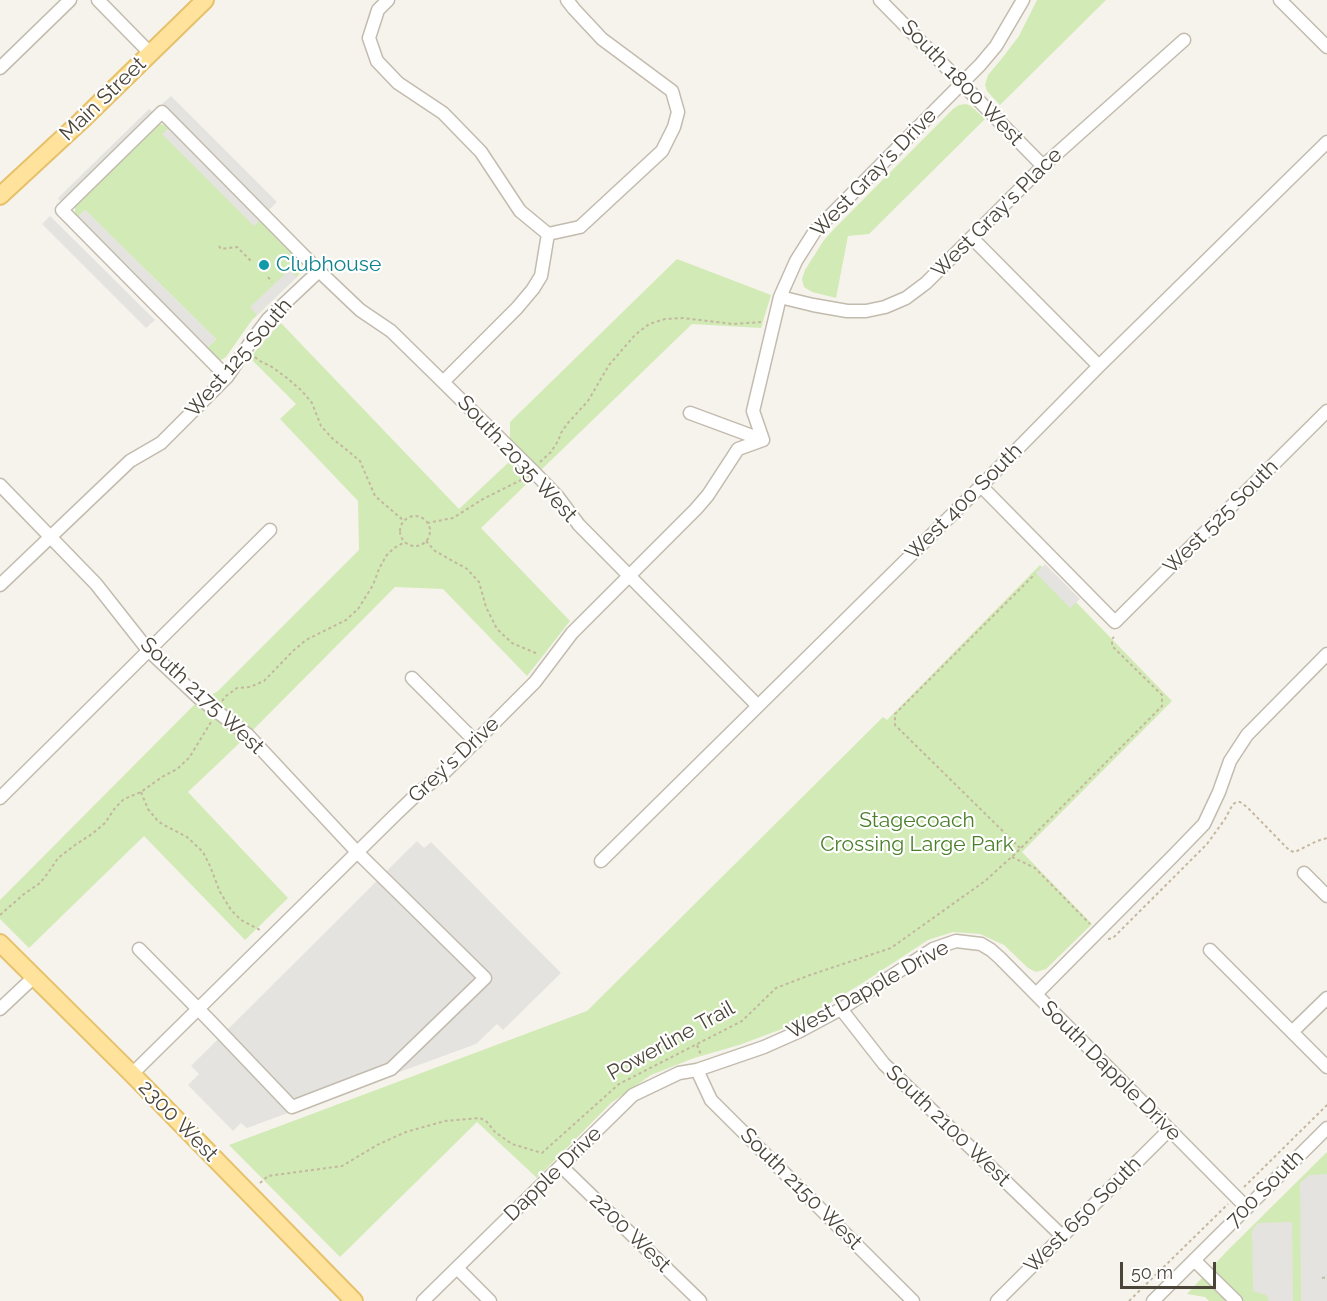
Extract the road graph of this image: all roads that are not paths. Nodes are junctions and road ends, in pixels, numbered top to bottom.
1 (70, 0) edge
2 (98, 0) edge
3 (205, 0) edge
4 (388, 0) edge
5 (567, 0) edge
6 (880, 0) edge
7 (1023, 0) edge
8 (1281, 0) edge
9 (1184, 40) dead end
10 (1327, 47) edge
11 (150, 53) junction
12 (2, 62) edge
13 (962, 83) junction
14 (1327, 142) edge
15 (1043, 166) junction
16 (0, 196) edge
17 (548, 234) junction
18 (972, 238) junction
19 (319, 271) junction
20 (780, 297) junction
21 (1099, 366) junction
22 (227, 377) junction
23 (443, 382) junction
24 (1327, 411) edge
25 (690, 413) dead end
26 (763, 440) junction
27 (0, 484) edge
28 (981, 486) junction
29 (270, 530) dead end
30 (50, 537) junction
31 (629, 575) junction
32 (0, 585) edge
33 (148, 650) junction
34 (1327, 654) edge
35 (412, 678) dead end
36 (758, 706) junction
37 (476, 742) junction
38 (0, 798) edge
39 (357, 852) junction
40 (601, 861) dead end
41 (1304, 873) dead end
42 (1327, 896) edge
43 (971, 942) joint
44 (0, 943) edge
45 (139, 949) dead end
46 (1210, 950) dead end
47 (34, 977) junction
48 (1036, 994) junction
49 (1327, 998) edge
50 (199, 1009) junction
51 (841, 1009) junction
52 (0, 1010) edge
53 (1292, 1032) junction
54 (1327, 1067) edge
55 (698, 1070) junction
56 (132, 1074) junction
57 (1327, 1128) edge
58 (1169, 1130) junction
59 (561, 1166) junction
60 (1246, 1208) junction
61 (1062, 1236) junction
62 (1194, 1260) junction
63 (457, 1268) junction
64 (354, 1301) edge
65 (423, 1301) edge
66 (490, 1301) edge
67 (700, 1301) edge
68 (913, 1301) edge
69 (997, 1301) edge
70 (1153, 1301) edge
71 (1236, 1301) edge

1 - 12 street
2 - 11 street
3 - 11 main road, Main Street
4 - 17 street
5 - 17 street
6 - 13 street, South 1800 West
7 - 13 street, West Gray's Drive
8 - 10 street
9 - 15 street, West Gray's Place
11 - 16 main road, Main Street
13 - 15 street, South 1800 West
13 - 20 street, West Gray's Drive
14 - 21 street, West 400 South
15 - 18 street, West Gray's Place
17 - 23 street
18 - 20 street, West Gray's Place
18 - 21 street
19 - 22 street, West 125 South
19 - 22 street, South 2035 West
19 - 23 street, South 2035 West
20 - 26 street, West Gray's Drive
21 - 28 street, West 400 South
22 - 30 street, West 125 South
23 - 31 street, South 2035 West
24 - 28 street, West 525 South
25 - 26 street
26 - 31 street, Grey's Drive
27 - 30 street, South 2175 West
28 - 36 street, West 400 South
29 - 33 street
30 - 32 street, West 125 South
30 - 33 street, South 2175 West
31 - 36 street, South 2035 West
31 - 37 street, Grey's Drive
33 - 38 street
33 - 39 street, South 2175 West
34 - 48 street
35 - 37 street
36 - 40 street, West 400 South
37 - 39 street, Grey's Drive
39 - 50 street, Grey's Drive
39 - 50 street, South 2175 West
41 - 42 street
43 - 48 street, South Dapple Drive
43 - 51 street, West Dapple Drive
44 - 47 main road, 2300 West
45 - 50 street
46 - 53 street
47 - 52 street
47 - 56 main road, 2300 West
48 - 58 street, South Dapple Drive
49 - 53 street
50 - 56 street, Grey's Drive
51 - 55 street, West Dapple Drive
51 - 61 street, South 2100 West
53 - 54 street
55 - 59 street, Dapple Drive
55 - 68 street, South 2150 West
56 - 64 main road, 2300 West
57 - 60 street, 700 South
58 - 60 street, South Dapple Drive
58 - 61 street, West 650 South
59 - 63 street, Dapple Drive
59 - 67 street, 2200 West
60 - 62 street, 700 South
61 - 69 street, West 650 South
62 - 70 street, 700 South
62 - 71 street
63 - 65 street, Dapple Drive
63 - 66 street

